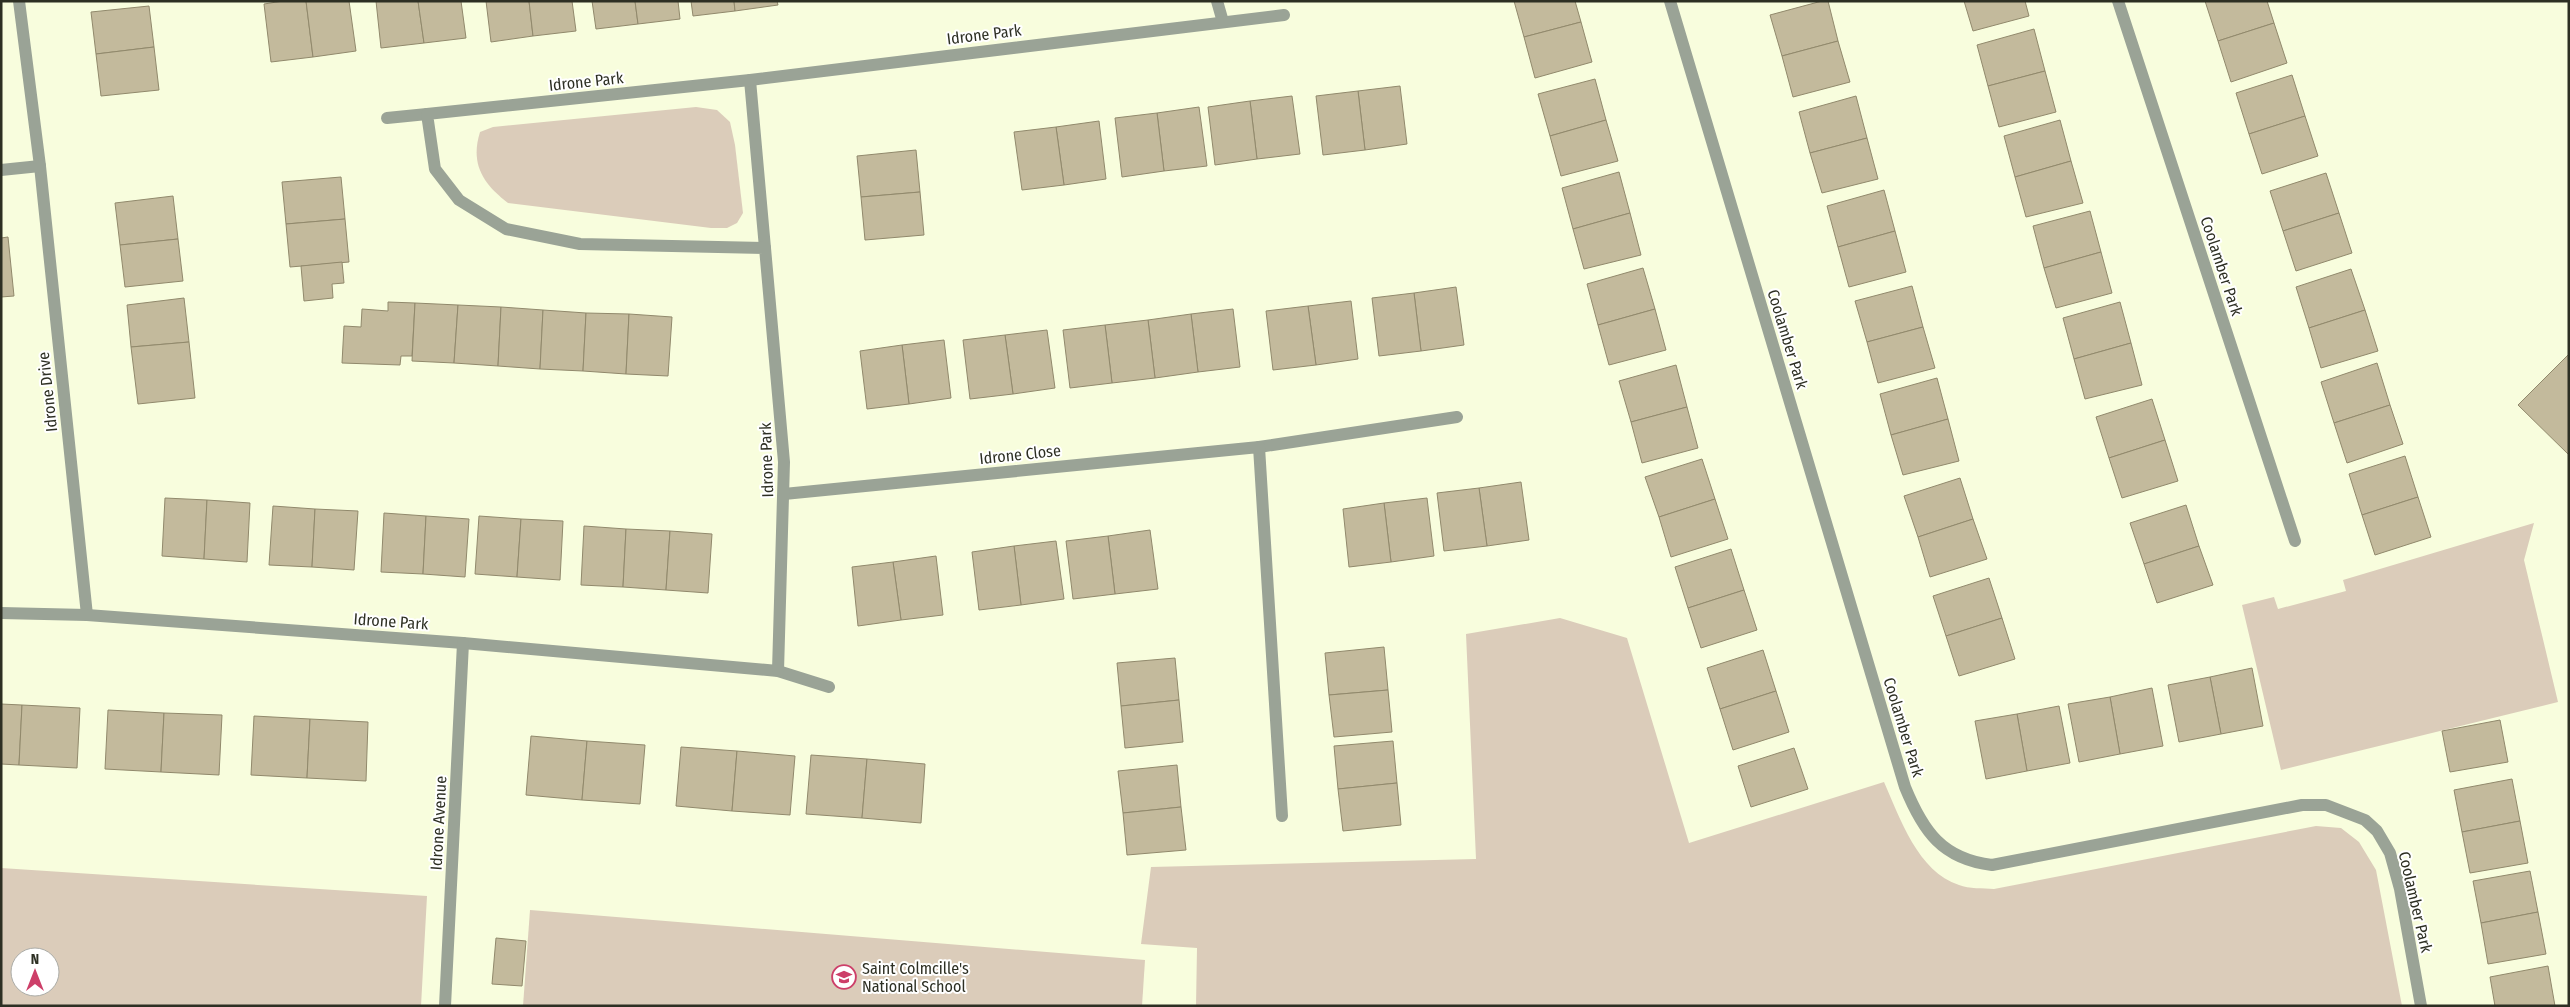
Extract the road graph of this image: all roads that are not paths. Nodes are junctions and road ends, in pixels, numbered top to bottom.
1 (19, 1) edge
2 (1217, 1) edge
3 (1670, 1) edge
4 (2118, 1) edge
5 (1284, 15) dead end
6 (1223, 22) junction
7 (750, 80) junction
8 (426, 114) junction
9 (387, 118) dead end
10 (40, 166) junction
11 (1, 170) edge
12 (765, 248) junction
13 (1458, 417) dead end
14 (1259, 447) junction
15 (784, 494) junction
16 (2295, 541) dead end
17 (1, 613) edge
18 (87, 615) junction
19 (463, 643) junction
20 (778, 671) junction
21 (829, 687) dead end
22 (1282, 816) dead end
23 (444, 1006) edge
24 (2421, 1006) edge

1 - 10 street, Idrone Drive
2 - 6 street
3 - 24 street, Coolamber Park
4 - 16 street, Coolamber Park
5 - 6 street, Idrone Park
6 - 7 street, Idrone Park
7 - 8 street, Idrone Park
7 - 12 street, Idrone Park
8 - 9 street, Idrone Park
8 - 12 street
10 - 11 street
10 - 18 street, Idrone Drive
12 - 15 street, Idrone Park
13 - 14 street, Idrone Close
14 - 15 street, Idrone Close
14 - 22 street
15 - 20 street, Idrone Park
17 - 18 street, Idrone Park
18 - 19 street, Idrone Park
19 - 20 street, Idrone Park
19 - 23 street, Idrone Avenue
20 - 21 street, Idrone Park

